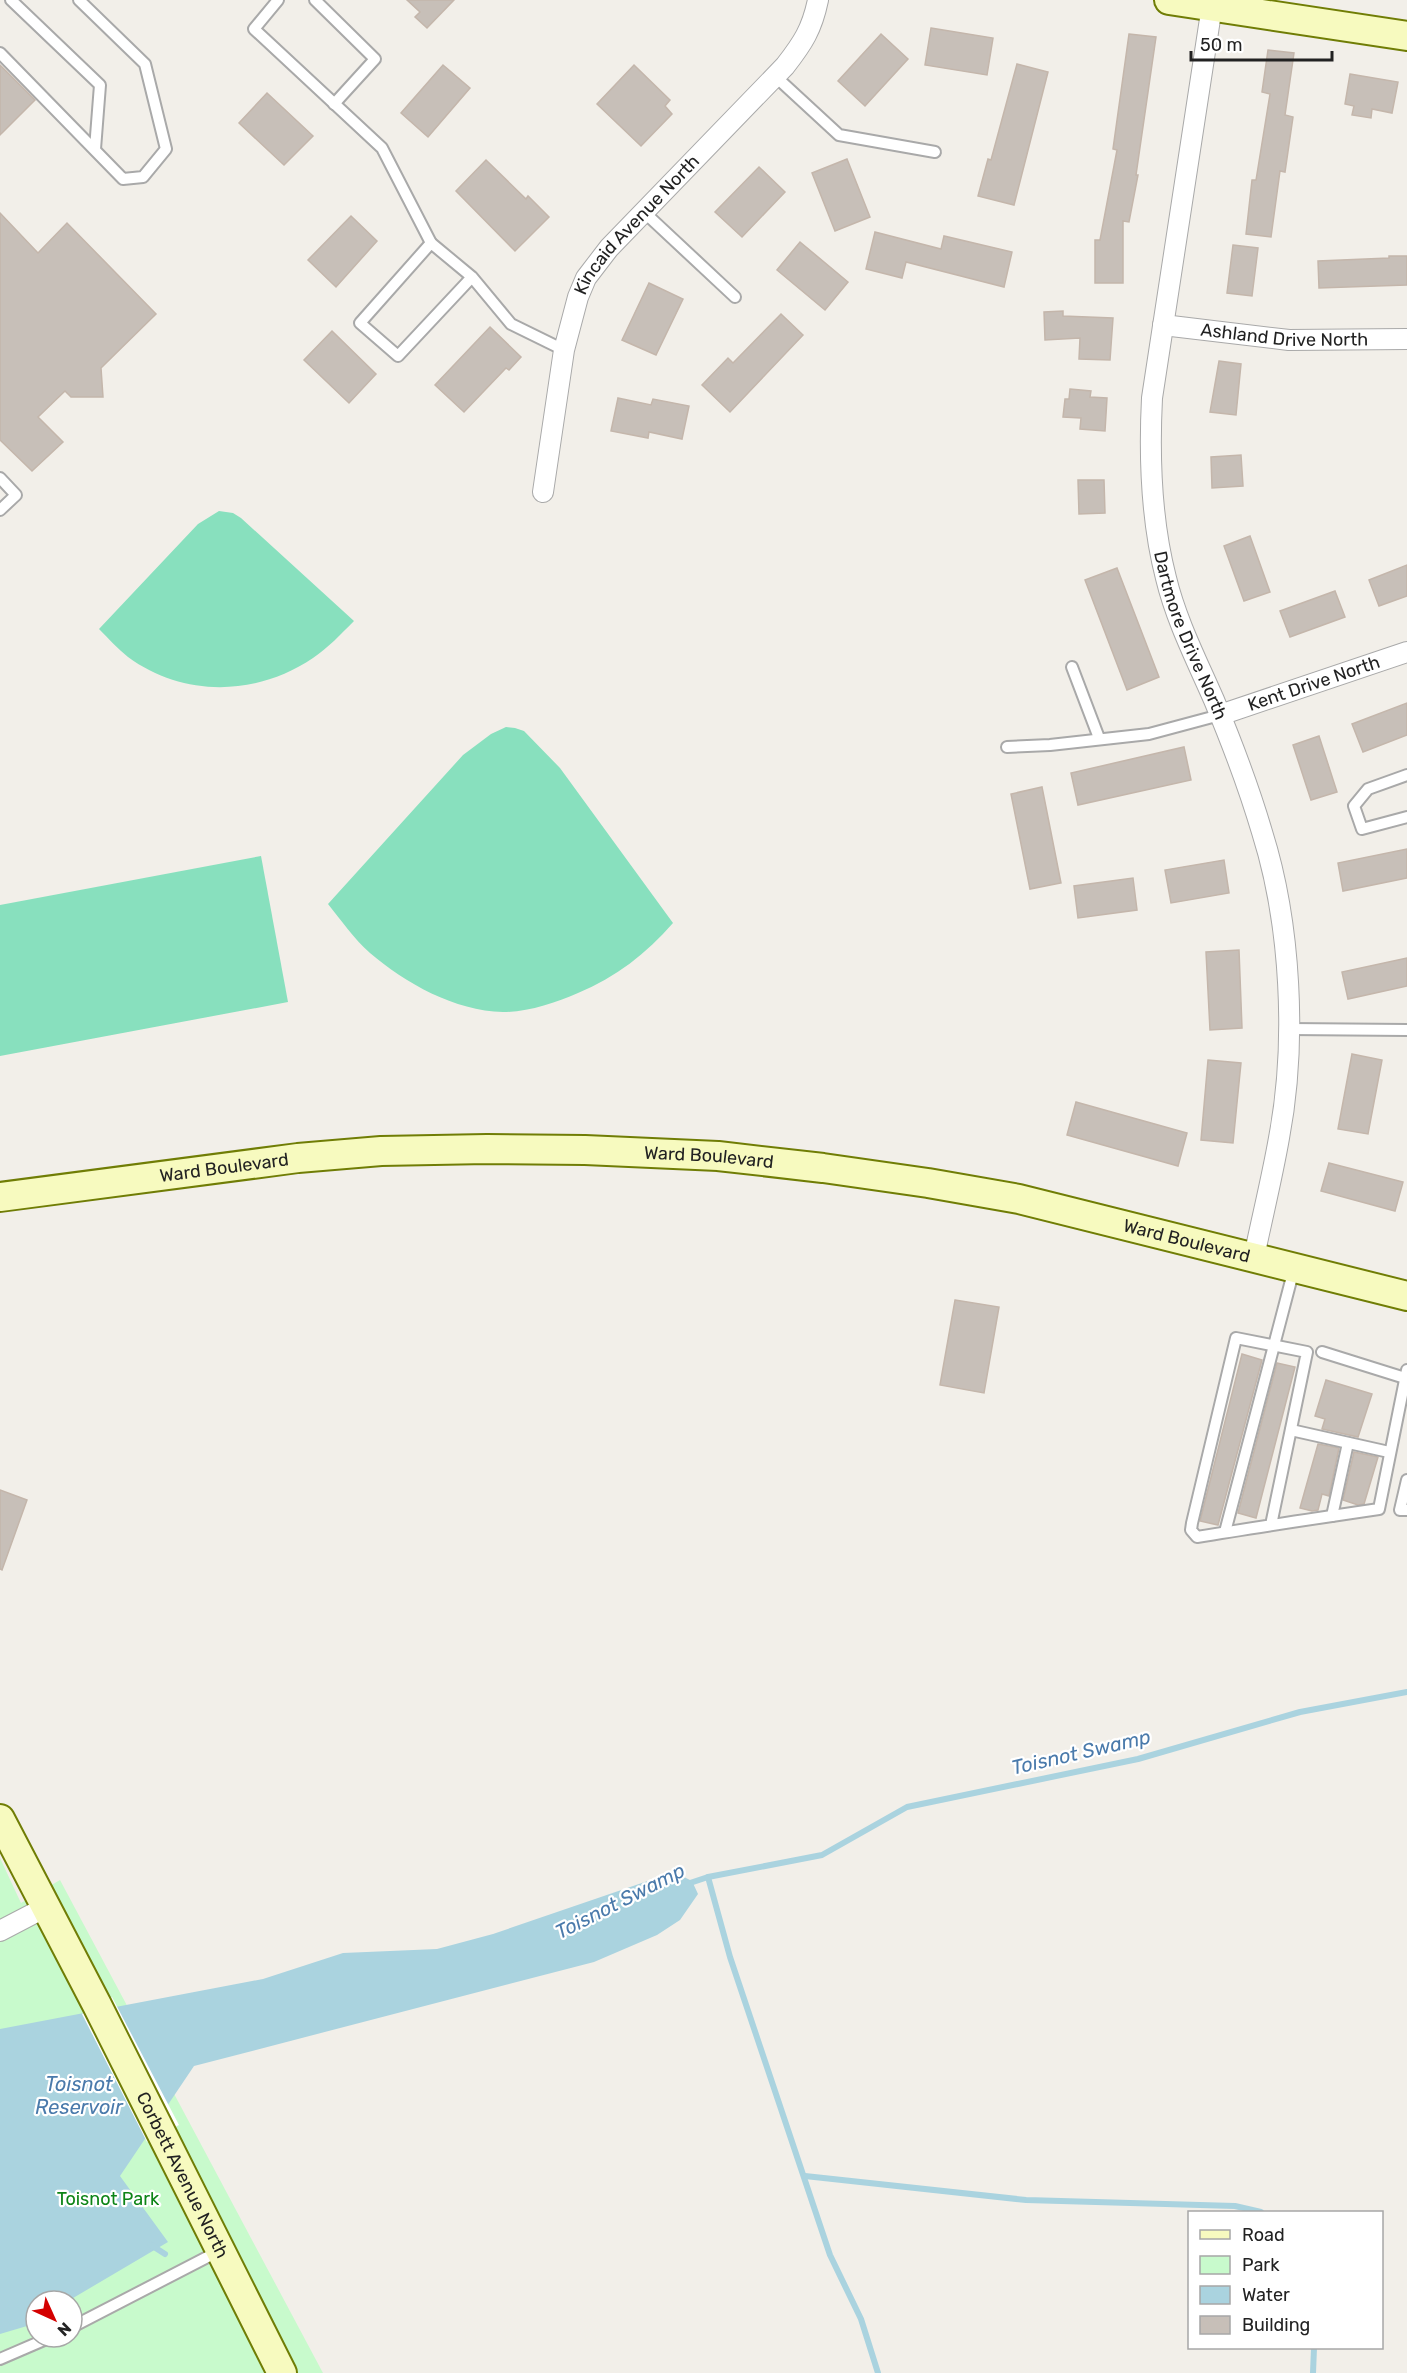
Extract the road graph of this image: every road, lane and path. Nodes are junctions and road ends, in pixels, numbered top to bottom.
1 (10, 0) edge
2 (80, 0) edge
3 (278, 0) edge
4 (315, 0) edge
5 (818, 0) edge
6 (1169, 0) edge
7 (1212, 6) junction
8 (1407, 36) edge
9 (0, 53) edge
10 (775, 76) junction
11 (334, 104) junction
12 (95, 148) junction
13 (935, 152) dead end
14 (644, 212) junction
15 (431, 243) junction
16 (472, 277) junction
17 (735, 297) dead end
18 (1162, 324) junction
19 (1407, 339) edge
20 (564, 350) junction
21 (0, 478) edge
22 (543, 492) dead end
23 (0, 510) edge
24 (1407, 652) edge
25 (1072, 667) dead end
26 (1220, 716) junction
27 (1099, 738) junction
28 (1007, 747) dead end
29 (1407, 775) edge
30 (1407, 817) edge
31 (1289, 1029) junction
32 (1407, 1030) edge
33 (0, 1197) edge
34 (1254, 1257) junction
35 (1294, 1268) junction
36 (1407, 1296) edge
37 (1272, 1345) junction
38 (1322, 1353) dead end
39 (1406, 1374) edge
40 (1291, 1430) junction
41 (1348, 1443) junction
42 (1389, 1452) junction
43 (1407, 1480) edge
44 (1379, 1509) junction
45 (1403, 1510) edge
46 (1332, 1516) junction
47 (1271, 1526) junction
48 (1225, 1532) junction
49 (0, 1819) edge
50 (46, 1907) junction
51 (0, 1931) edge
52 (220, 2251) junction
53 (84, 2321) edge
54 (24, 2349) edge
55 (0, 2359) edge
56 (282, 2373) edge

1 - 12 lane
2 - 12 lane
3 - 11 lane
4 - 11 lane
5 - 10 street, Kincaid Avenue North
6 - 7 main road
7 - 8 main road
7 - 18 street, Dartmore Drive North
9 - 12 lane
10 - 13 lane
10 - 14 street, Kincaid Avenue North
11 - 15 lane
14 - 17 lane
14 - 20 street, Kincaid Avenue North
15 - 16 lane
15 - 16 lane
16 - 20 lane
18 - 19 street, Ashland Drive North
18 - 26 street, Dartmore Drive North
20 - 22 street, Kincaid Avenue North
21 - 23 lane
24 - 26 street, Kent Drive North
25 - 27 lane
26 - 27 lane
26 - 31 street, Dartmore Drive North
27 - 28 lane
29 - 30 lane
31 - 32 lane
31 - 34 street, Dartmore Drive North
33 - 34 main road, Ward Boulevard
34 - 35 main road, Ward Boulevard
35 - 36 main road, Ward Boulevard
35 - 37 lane
37 - 40 lane
37 - 48 lane
37 - 48 lane
38 - 39 lane
39 - 42 lane
40 - 41 lane
40 - 47 lane
41 - 42 lane
41 - 46 lane
42 - 44 lane
43 - 45 lane
44 - 45 lane
44 - 46 lane
46 - 47 lane
47 - 48 lane
49 - 50 main road, Corbett Avenue North
50 - 51 street
50 - 52 main road, Corbett Avenue North
52 - 53 lane
52 - 56 main road, Corbett Avenue North
54 - 55 lane

